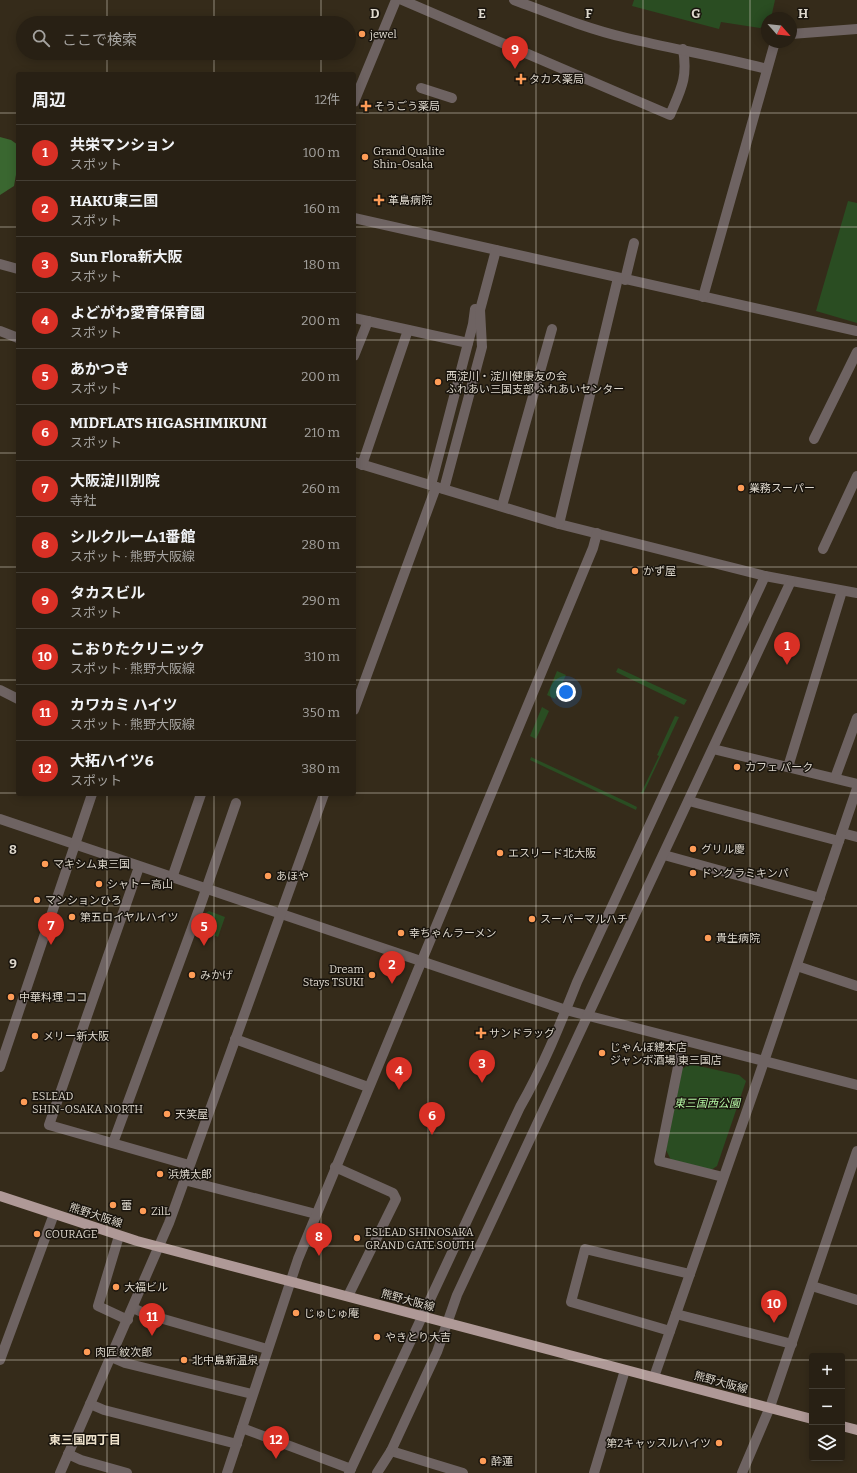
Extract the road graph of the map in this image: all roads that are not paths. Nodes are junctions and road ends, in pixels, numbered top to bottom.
1 (396, 0) edge
2 (402, 0) edge
3 (514, 0) edge
4 (857, 29) edge
5 (797, 34) edge
6 (773, 48) edge
7 (683, 49) junction
8 (767, 69) junction
9 (421, 88) dead end
10 (356, 97) edge
11 (452, 98) dead end
12 (356, 218) edge
13 (634, 242) dead end
14 (494, 250) junction
15 (0, 264) edge
16 (16, 268) edge
17 (621, 279) junction
18 (703, 297) junction
19 (356, 318) edge
20 (368, 321) junction
21 (552, 329) dead end
22 (408, 330) junction
23 (0, 331) edge
24 (857, 331) edge
25 (16, 337) edge
26 (468, 343) junction
27 (356, 351) edge
28 (857, 352) edge
29 (814, 439) dead end
30 (358, 464) edge
31 (857, 476) edge
32 (437, 487) junction
33 (502, 506) junction
34 (559, 524) junction
35 (597, 533) junction
36 (823, 549) dead end
37 (765, 576) junction
38 (791, 581) junction
39 (842, 591) junction
40 (857, 593) edge
41 (0, 690) edge
42 (16, 698) edge
43 (356, 705) edge
44 (857, 718) edge
45 (713, 749) junction
46 (788, 767) junction
47 (835, 778) junction
48 (857, 784) edge
49 (857, 788) edge
50 (91, 796) edge
51 (200, 796) edge
52 (323, 796) edge
53 (689, 802) junction
54 (236, 803) dead end
55 (0, 819) edge
56 (840, 837) junction
57 (857, 837) edge
58 (75, 845) junction
59 (664, 855) junction
60 (139, 867) junction
61 (172, 878) junction
62 (206, 890) junction
63 (820, 898) junction
64 (280, 914) junction
65 (421, 962) junction
66 (797, 966) junction
67 (857, 986) edge
68 (566, 1010) junction
69 (588, 1016) junction
70 (235, 1039) junction
71 (683, 1042) junction
72 (764, 1062) junction
73 (0, 1067) edge
74 (857, 1085) edge
75 (368, 1087) junction
76 (113, 1143) junction
77 (857, 1151) edge
78 (189, 1165) junction
79 (336, 1167) junction
80 (724, 1177) junction
81 (184, 1180) junction
82 (0, 1196) edge
83 (54, 1214) junction
84 (316, 1214) junction
85 (119, 1236) junction
86 (159, 1247) junction
87 (690, 1274) junction
88 (290, 1281) junction
89 (812, 1286) junction
90 (348, 1296) junction
91 (857, 1300) edge
92 (133, 1308) junction
93 (676, 1314) junction
94 (422, 1316) junction
95 (128, 1320) junction
96 (448, 1323) junction
97 (670, 1331) junction
98 (4, 1336) edge
99 (792, 1344) junction
100 (267, 1349) junction
101 (111, 1357) junction
102 (0, 1360) edge
103 (625, 1370) junction
104 (654, 1377) junction
105 (252, 1394) junction
106 (90, 1404) junction
107 (770, 1407) junction
108 (809, 1417) edge
109 (845, 1427) edge
110 (242, 1428) junction
111 (857, 1430) edge
112 (237, 1444) junction
113 (391, 1451) junction
114 (68, 1454) junction
115 (350, 1471) edge
116 (60, 1473) edge
117 (127, 1473) edge
118 (227, 1473) edge
119 (377, 1473) edge
120 (463, 1473) edge
121 (594, 1473) edge
122 (742, 1473) edge

1 - 10 street
2 - 7 street
3 - 7 street
4 - 5 street
6 - 8 street
7 - 8 street
8 - 18 street
9 - 11 street
12 - 14 street
13 - 17 street
14 - 17 street
14 - 26 street
14 - 32 street
15 - 16 street
17 - 18 street
17 - 34 street
18 - 24 street
19 - 20 street
20 - 22 street
20 - 27 street
21 - 33 street
22 - 26 street
22 - 30 street
23 - 25 street
26 - 32 street
28 - 29 street
30 - 32 street
31 - 36 street
32 - 33 street
32 - 43 street
33 - 34 street
34 - 35 street
35 - 37 street
35 - 65 street
37 - 38 street
37 - 68 street
38 - 39 street
38 - 45 street
39 - 40 street
39 - 46 street
41 - 42 street
44 - 47 street
45 - 46 street
45 - 53 street
46 - 47 street
47 - 48 street
49 - 56 street
50 - 58 street
51 - 61 street
52 - 64 street
53 - 56 street
53 - 59 street
54 - 62 street
55 - 58 street
56 - 57 street
56 - 63 street
58 - 60 street
58 - 73 street
59 - 63 street
59 - 69 street
60 - 61 street
60 - 76 street
61 - 62 street
62 - 64 street
62 - 76 street
63 - 66 street
64 - 65 street
64 - 70 street
65 - 68 street
65 - 75 street
66 - 67 street
66 - 72 street
68 - 69 street
68 - 94 street
69 - 71 street
69 - 96 street
70 - 75 street
70 - 78 street
71 - 72 street
71 - 80 street
72 - 74 street
72 - 80 street
75 - 79 street
76 - 78 street
77 - 89 street
78 - 81 street
79 - 84 street
79 - 90 street
80 - 87 street
81 - 84 street
81 - 86 street
82 - 83 main road, 熊野大阪線
83 - 85 main road, 熊野大阪線
83 - 98 street
84 - 88 street
85 - 86 main road, 熊野大阪線
85 - 95 street
86 - 88 main road, 熊野大阪線
86 - 92 street
87 - 93 street
87 - 97 street
88 - 90 main road, 熊野大阪線
88 - 100 street
89 - 91 street
89 - 99 street
90 - 94 main road, 熊野大阪線
92 - 95 street
92 - 100 street
93 - 97 street
93 - 99 street
94 - 96 main road, 熊野大阪線
94 - 115 street
95 - 101 street
96 - 103 main road, 熊野大阪線
96 - 113 street
97 - 104 street
98 - 102 street
99 - 107 street
100 - 105 street
101 - 105 street
101 - 106 street
103 - 104 main road, 熊野大阪線
103 - 121 street
104 - 107 main road, 熊野大阪線
105 - 110 street
106 - 112 street
106 - 114 street
107 - 108 main road, 熊野大阪線
107 - 122 street
109 - 111 main road
110 - 112 street
110 - 115 street
112 - 118 street
113 - 119 street
113 - 120 street
114 - 116 street
114 - 117 street

